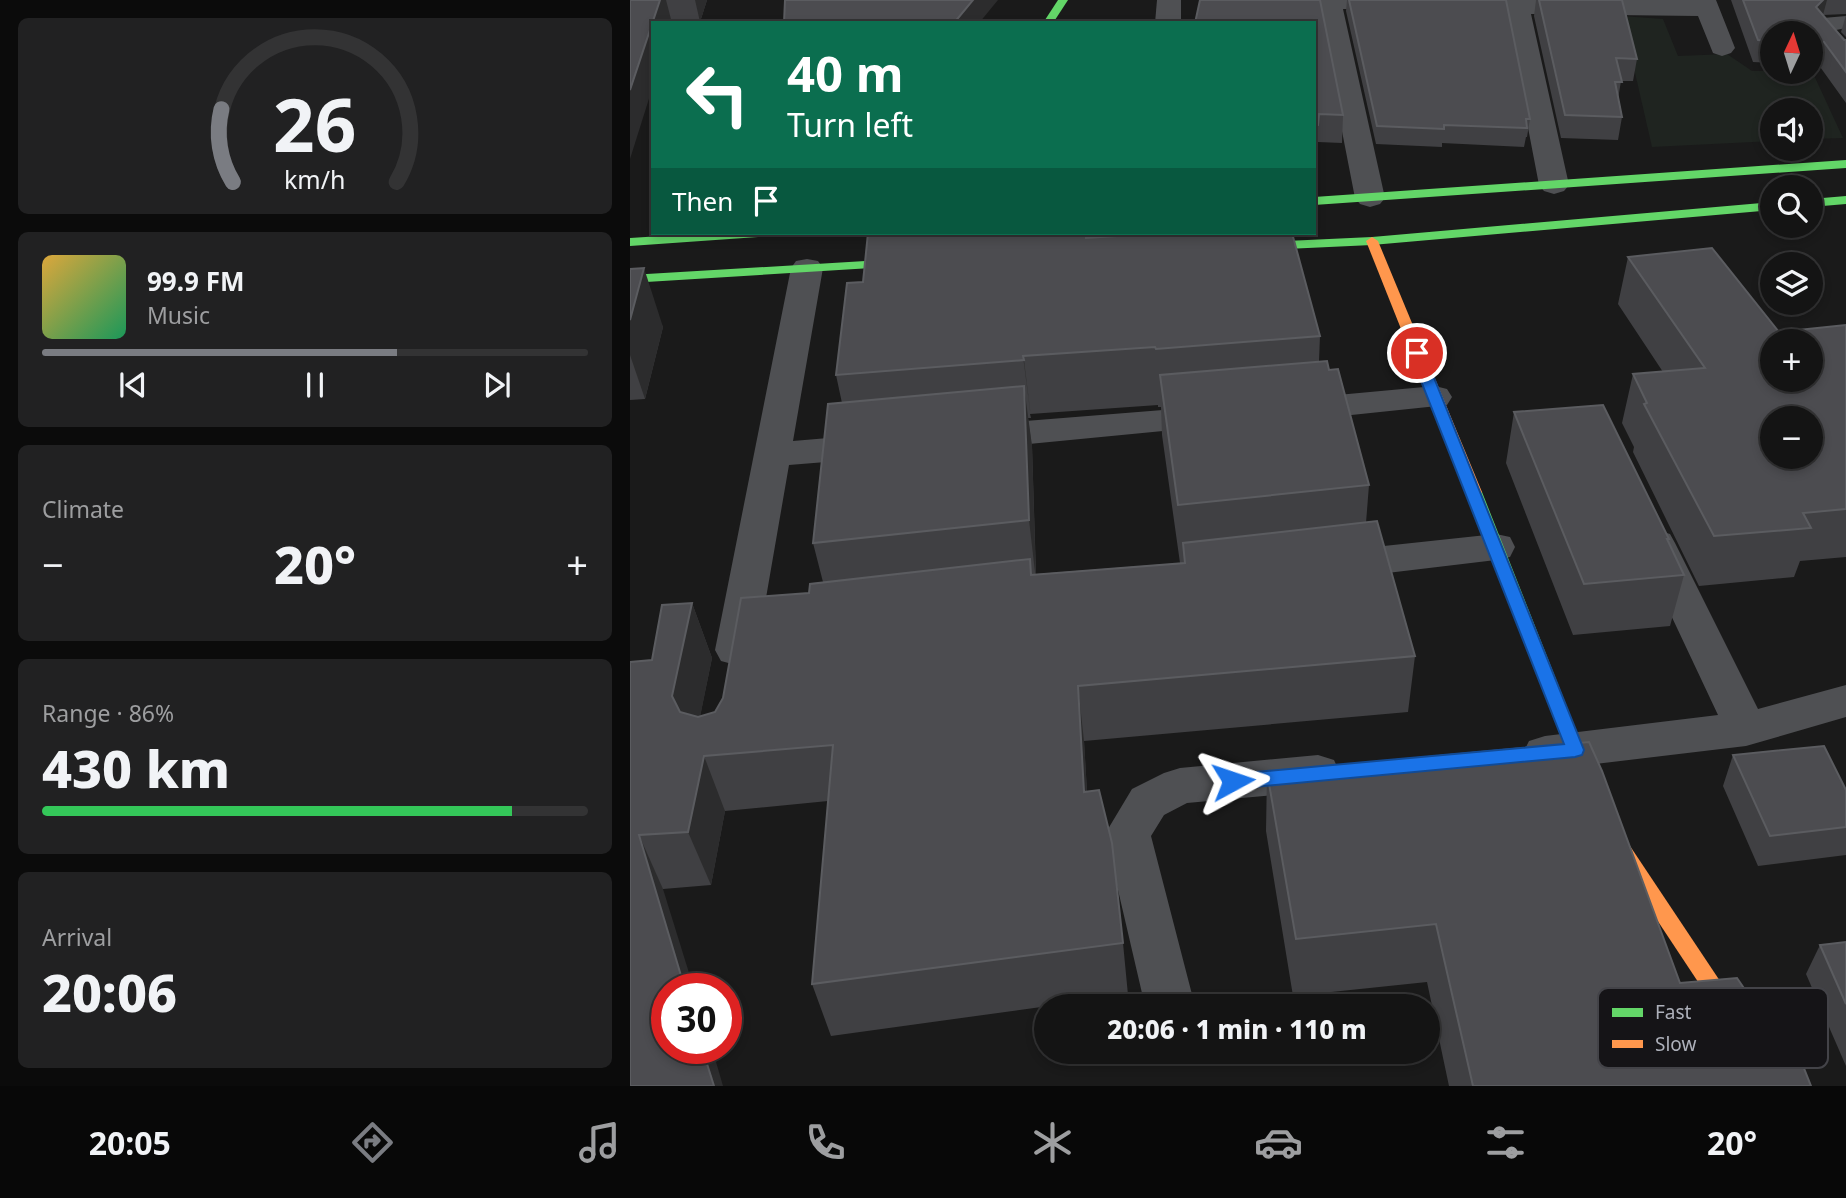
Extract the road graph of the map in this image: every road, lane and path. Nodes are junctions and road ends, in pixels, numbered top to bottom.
1 (1063, 0) edge
2 (1169, 0) edge
3 (1294, 0) edge
4 (1339, 1) edge
5 (1517, 3) edge
6 (1705, 4) edge
7 (1049, 21) edge
8 (1168, 21) edge
9 (1846, 22) edge
10 (1722, 48) dead end
11 (1846, 54) edge
12 (1846, 164) edge
13 (1554, 185) junction
14 (1370, 198) junction
15 (1846, 200) edge
16 (1316, 201) edge
17 (1823, 202) edge
18 (1760, 207) edge
19 (730, 235) edge
20 (1372, 241) junction
21 (630, 242) edge
22 (896, 243) edge
23 (1232, 247) edge
24 (925, 261) edge
25 (883, 263) junction
26 (807, 268) junction
27 (630, 279) edge
28 (1435, 397) junction
29 (772, 455) junction
30 (1639, 508) edge
31 (1496, 547) junction
32 (1304, 568) edge
33 (781, 626) edge
34 (740, 631) junction
35 (730, 685) edge
36 (1846, 701) edge
37 (1746, 729) junction
38 (1575, 750) junction
39 (1507, 756) edge
40 (1357, 770) edge
41 (1603, 810) edge
42 (1614, 834) edge
43 (1713, 988) edge
44 (1167, 994) edge
45 (1767, 1068) edge
46 (1779, 1086) edge

1 - 7 street
2 - 8 street
3 - 4 street
4 - 5 street
4 - 14 street
5 - 6 street
5 - 13 street
6 - 10 street
9 - 11 lane
12 - 13 street
13 - 14 street
14 - 16 street
15 - 17 street
18 - 20 street
19 - 21 street
20 - 23 street
20 - 28 street
22 - 25 street
24 - 25 street
25 - 26 street
26 - 27 street
26 - 29 street
28 - 29 street
28 - 31 street
29 - 34 street
30 - 37 street
31 - 32 street
31 - 38 street
33 - 34 street
34 - 35 street
36 - 37 street
37 - 38 street
38 - 39 street
38 - 41 street
40 - 44 street
42 - 43 street
45 - 46 street

